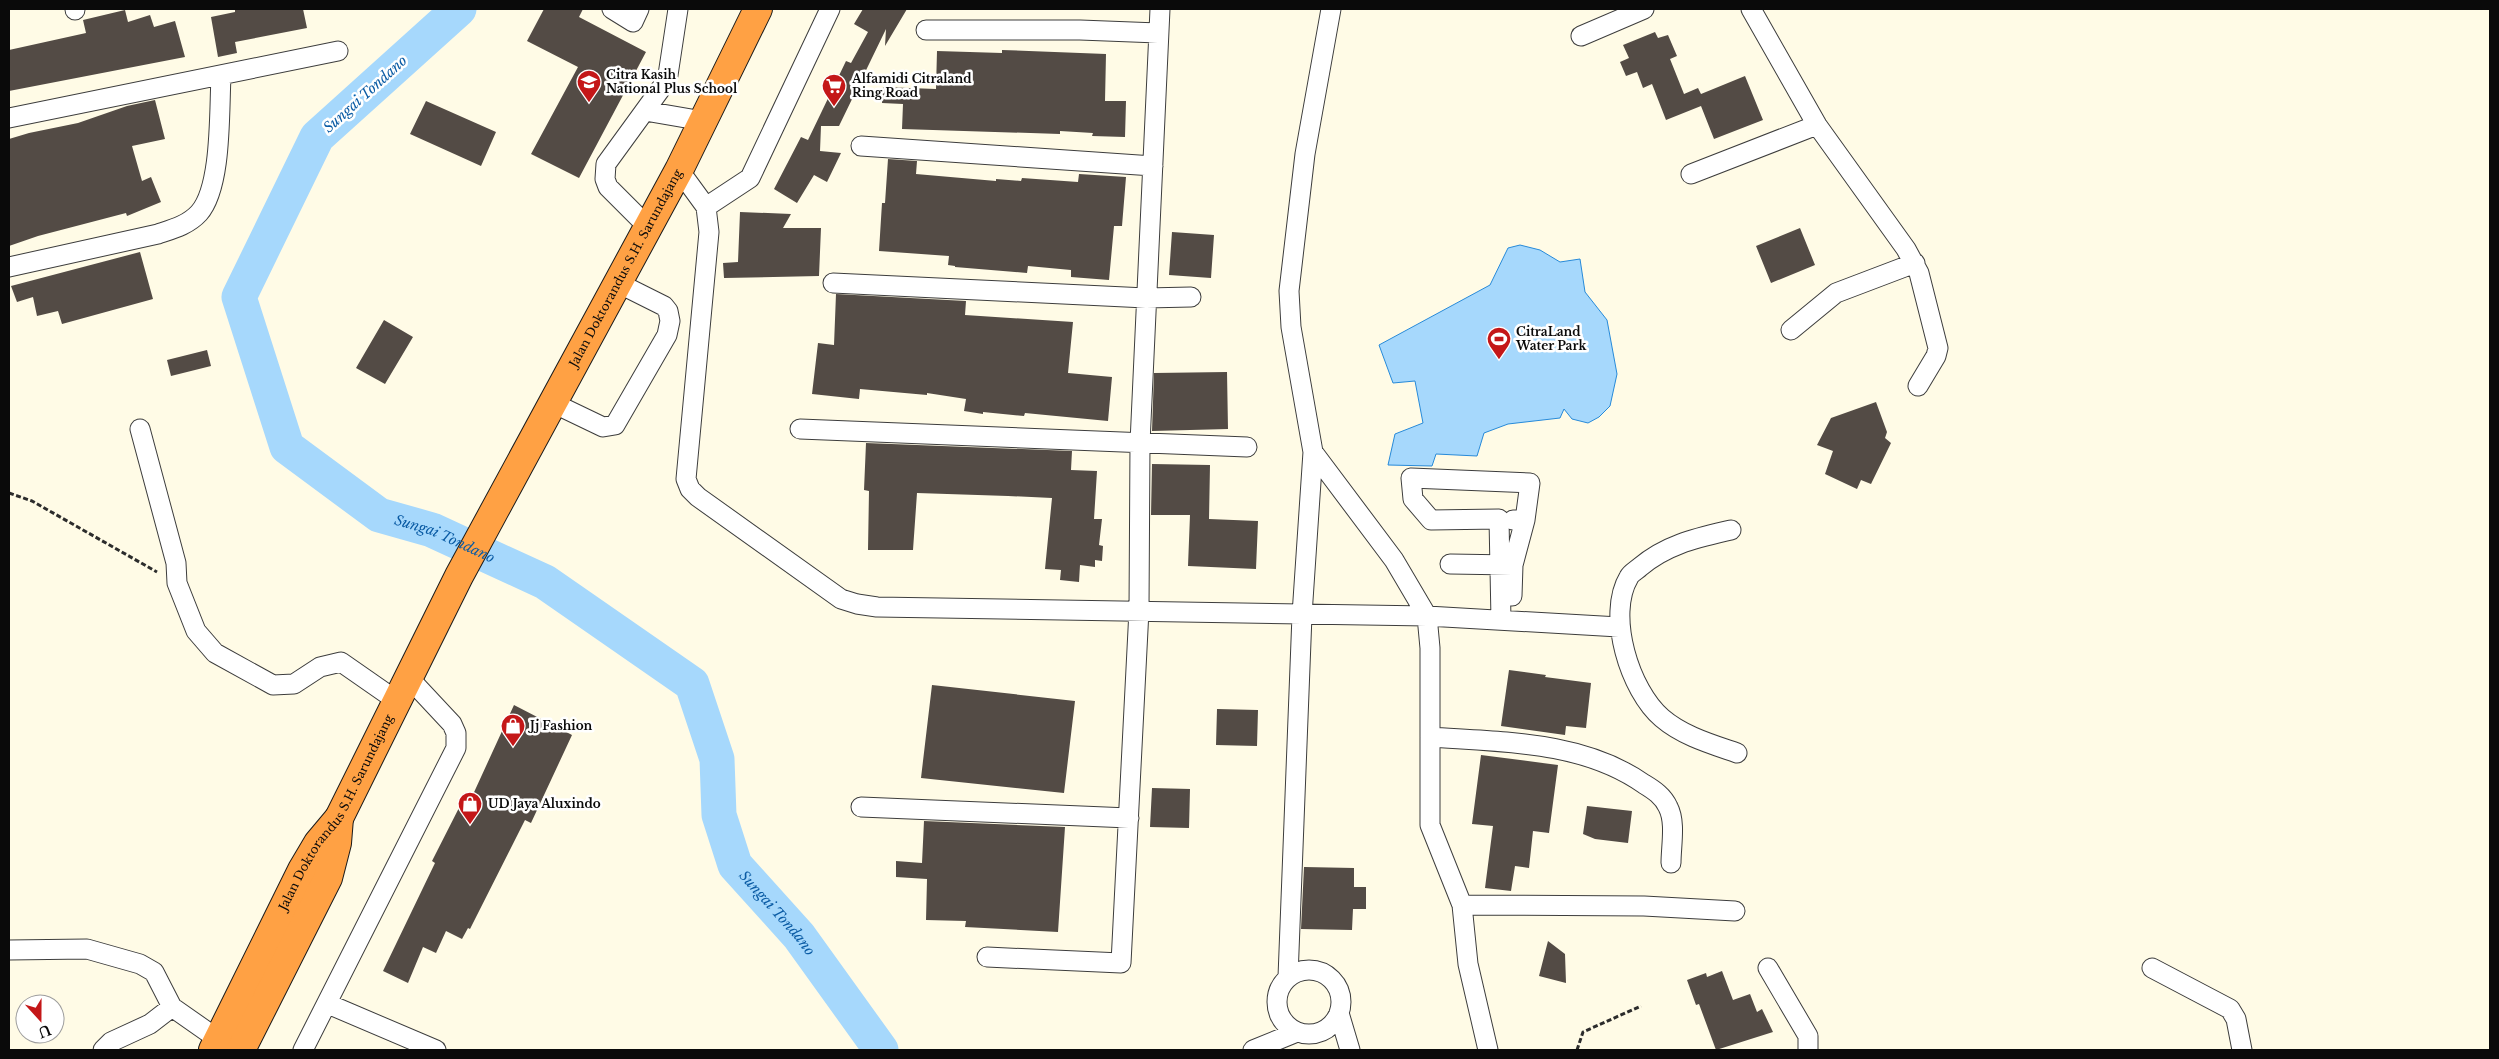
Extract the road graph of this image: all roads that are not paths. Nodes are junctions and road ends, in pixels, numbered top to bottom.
1 (612, 9) edge
2 (638, 9) edge
3 (678, 9) edge
4 (758, 9) edge
5 (830, 9) edge
6 (1160, 9) edge
7 (1331, 9) edge
8 (1644, 9) edge
9 (1751, 9) edge
10 (926, 30) dead end
11 (1158, 33) junction
12 (1581, 36) dead end
13 (338, 51) dead end
14 (221, 76) junction
15 (645, 111) junction
16 (9, 118) edge
17 (703, 121) junction
18 (1817, 125) junction
19 (861, 146) dead end
20 (1153, 166) junction
21 (679, 170) junction
22 (1691, 174) dead end
23 (706, 207) junction
24 (648, 227) junction
25 (1915, 263) junction
26 (9, 267) edge
27 (618, 283) junction
28 (834, 283) dead end
29 (1191, 297) dead end
30 (1146, 298) junction
31 (1791, 330) dead end
32 (1918, 386) dead end
33 (552, 403) junction
34 (140, 429) dead end
35 (800, 430) dead end
36 (1140, 443) junction
37 (1247, 447) dead end
38 (1313, 452) junction
39 (1499, 519) junction
40 (1526, 520) junction
41 (1730, 530) dead end
42 (1450, 564) dead end
43 (1507, 565) junction
44 (1139, 610) junction
45 (1302, 615) junction
46 (1427, 616) junction
47 (1506, 621) junction
48 (1619, 627) junction
49 (403, 689) junction
50 (1430, 737) junction
51 (1737, 754) dead end
52 (861, 807) dead end
53 (1129, 818) junction
54 (1671, 863) dead end
55 (1462, 905) junction
56 (1735, 911) dead end
57 (9, 950) edge
58 (986, 957) dead end
59 (1768, 968) dead end
60 (2152, 968) dead end
61 (1288, 977) junction
62 (328, 1004) junction
63 (172, 1007) junction
64 (1339, 1014) junction
65 (1297, 1032) junction
66 (224, 1047) edge
67 (103, 1050) edge
68 (303, 1050) edge
69 (436, 1050) edge
70 (1253, 1050) edge
71 (1350, 1050) edge
72 (1488, 1050) edge
73 (1808, 1050) edge
74 (2242, 1050) edge

1 - 2 street
3 - 15 street
4 - 17 highway, Jalan Doktorandus S.H. Sarundajang
5 - 23 street
6 - 11 street
7 - 38 street
8 - 12 street
9 - 18 street
10 - 11 street
11 - 20 street
13 - 14 street
14 - 16 street
14 - 26 street
15 - 17 street
15 - 24 street
17 - 21 highway, Jalan Doktorandus S.H. Sarundajang
18 - 22 street
18 - 25 street
19 - 20 street
20 - 30 street
21 - 23 street
21 - 24 highway, Jalan Doktorandus S.H. Sarundajang
23 - 44 street
24 - 27 highway, Jalan Doktorandus S.H. Sarundajang
25 - 31 street
25 - 32 street
27 - 33 highway, Jalan Doktorandus S.H. Sarundajang
27 - 33 street
28 - 30 street
29 - 30 street
30 - 36 street
33 - 49 highway, Jalan Doktorandus S.H. Sarundajang
34 - 49 street
35 - 36 street
36 - 37 street
36 - 44 street
38 - 45 street
38 - 46 street
39 - 40 street
39 - 40 street
39 - 43 street
40 - 43 street
41 - 48 street
42 - 43 street
43 - 47 street
44 - 45 street
44 - 53 street
45 - 46 street
45 - 61 street
46 - 47 street
46 - 50 street
47 - 48 street
48 - 51 street
49 - 62 street
49 - 66 highway, Jalan Doktorandus S.H. Sarundajang
50 - 54 street
50 - 55 street
52 - 53 street
53 - 58 street
55 - 56 street
55 - 72 street
57 - 63 street
59 - 73 street
60 - 74 street
61 - 64 street
61 - 65 street
62 - 68 street
62 - 69 street
63 - 66 street
63 - 67 street
64 - 65 street
64 - 71 street
65 - 70 street

